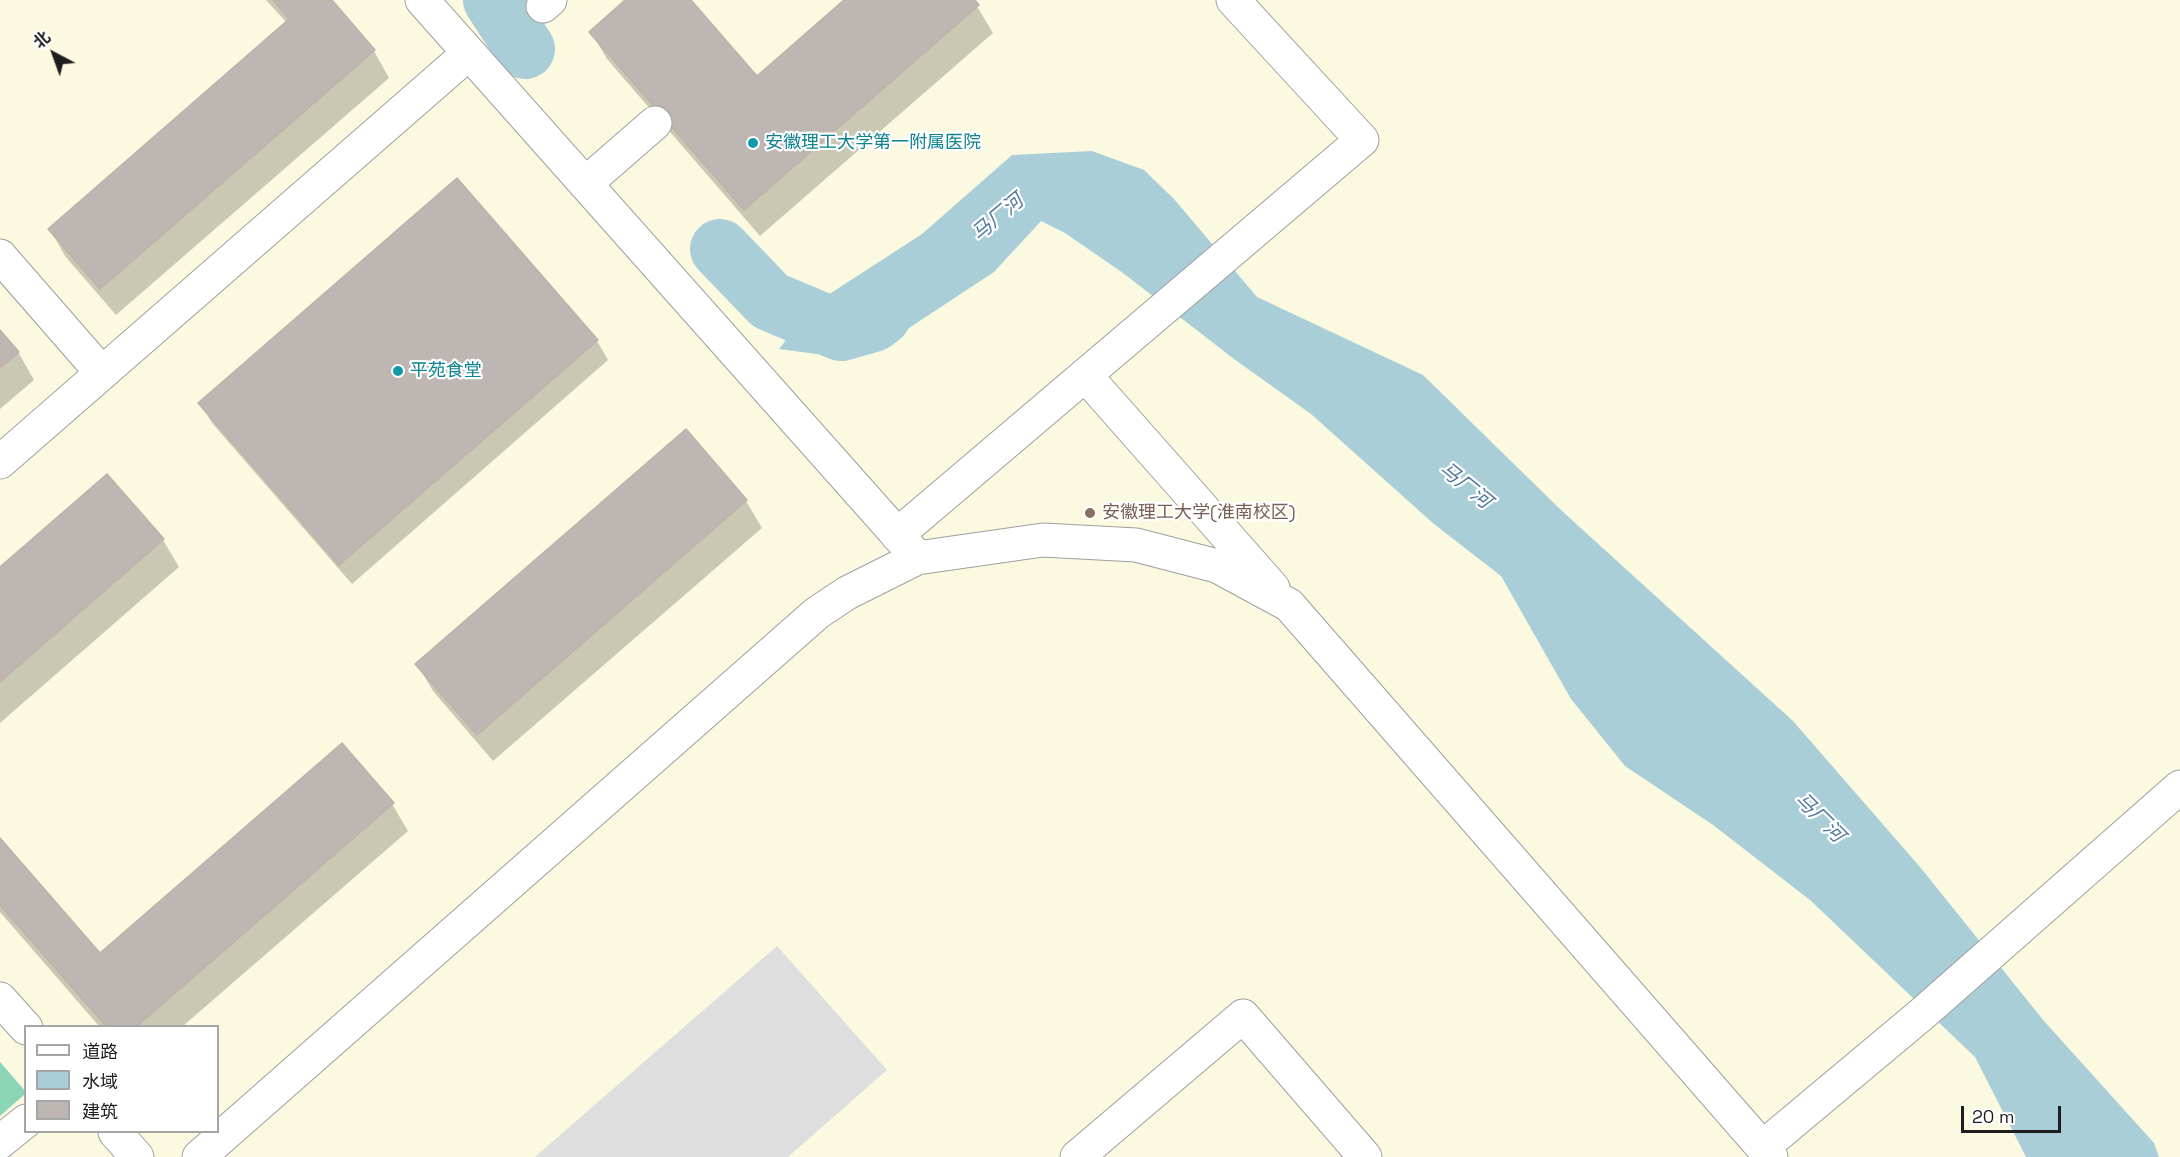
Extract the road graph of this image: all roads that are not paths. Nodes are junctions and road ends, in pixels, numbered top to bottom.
1 (422, 0) edge
2 (1233, 0) edge
3 (469, 53) junction
4 (655, 123) dead end
5 (585, 184) junction
6 (0, 256) edge
7 (1090, 371) junction
8 (102, 373) junction
9 (0, 462) edge
10 (907, 546) junction
11 (1288, 605) junction
12 (2180, 787) edge
13 (0, 999) edge
14 (24, 1026) edge
15 (24, 1122) edge
16 (117, 1133) edge
17 (0, 1142) edge
18 (1767, 1152) edge
19 (137, 1157) edge
20 (199, 1157) edge
21 (1077, 1157) edge
22 (1365, 1157) edge

1 - 3 lane
2 - 7 lane
3 - 5 lane
3 - 8 lane
4 - 5 lane
5 - 10 lane
6 - 8 lane
7 - 10 lane
7 - 11 lane
8 - 9 lane
10 - 11 lane
10 - 20 lane
11 - 18 lane
12 - 18 lane
13 - 14 lane
15 - 17 lane
16 - 19 lane
21 - 22 lane

